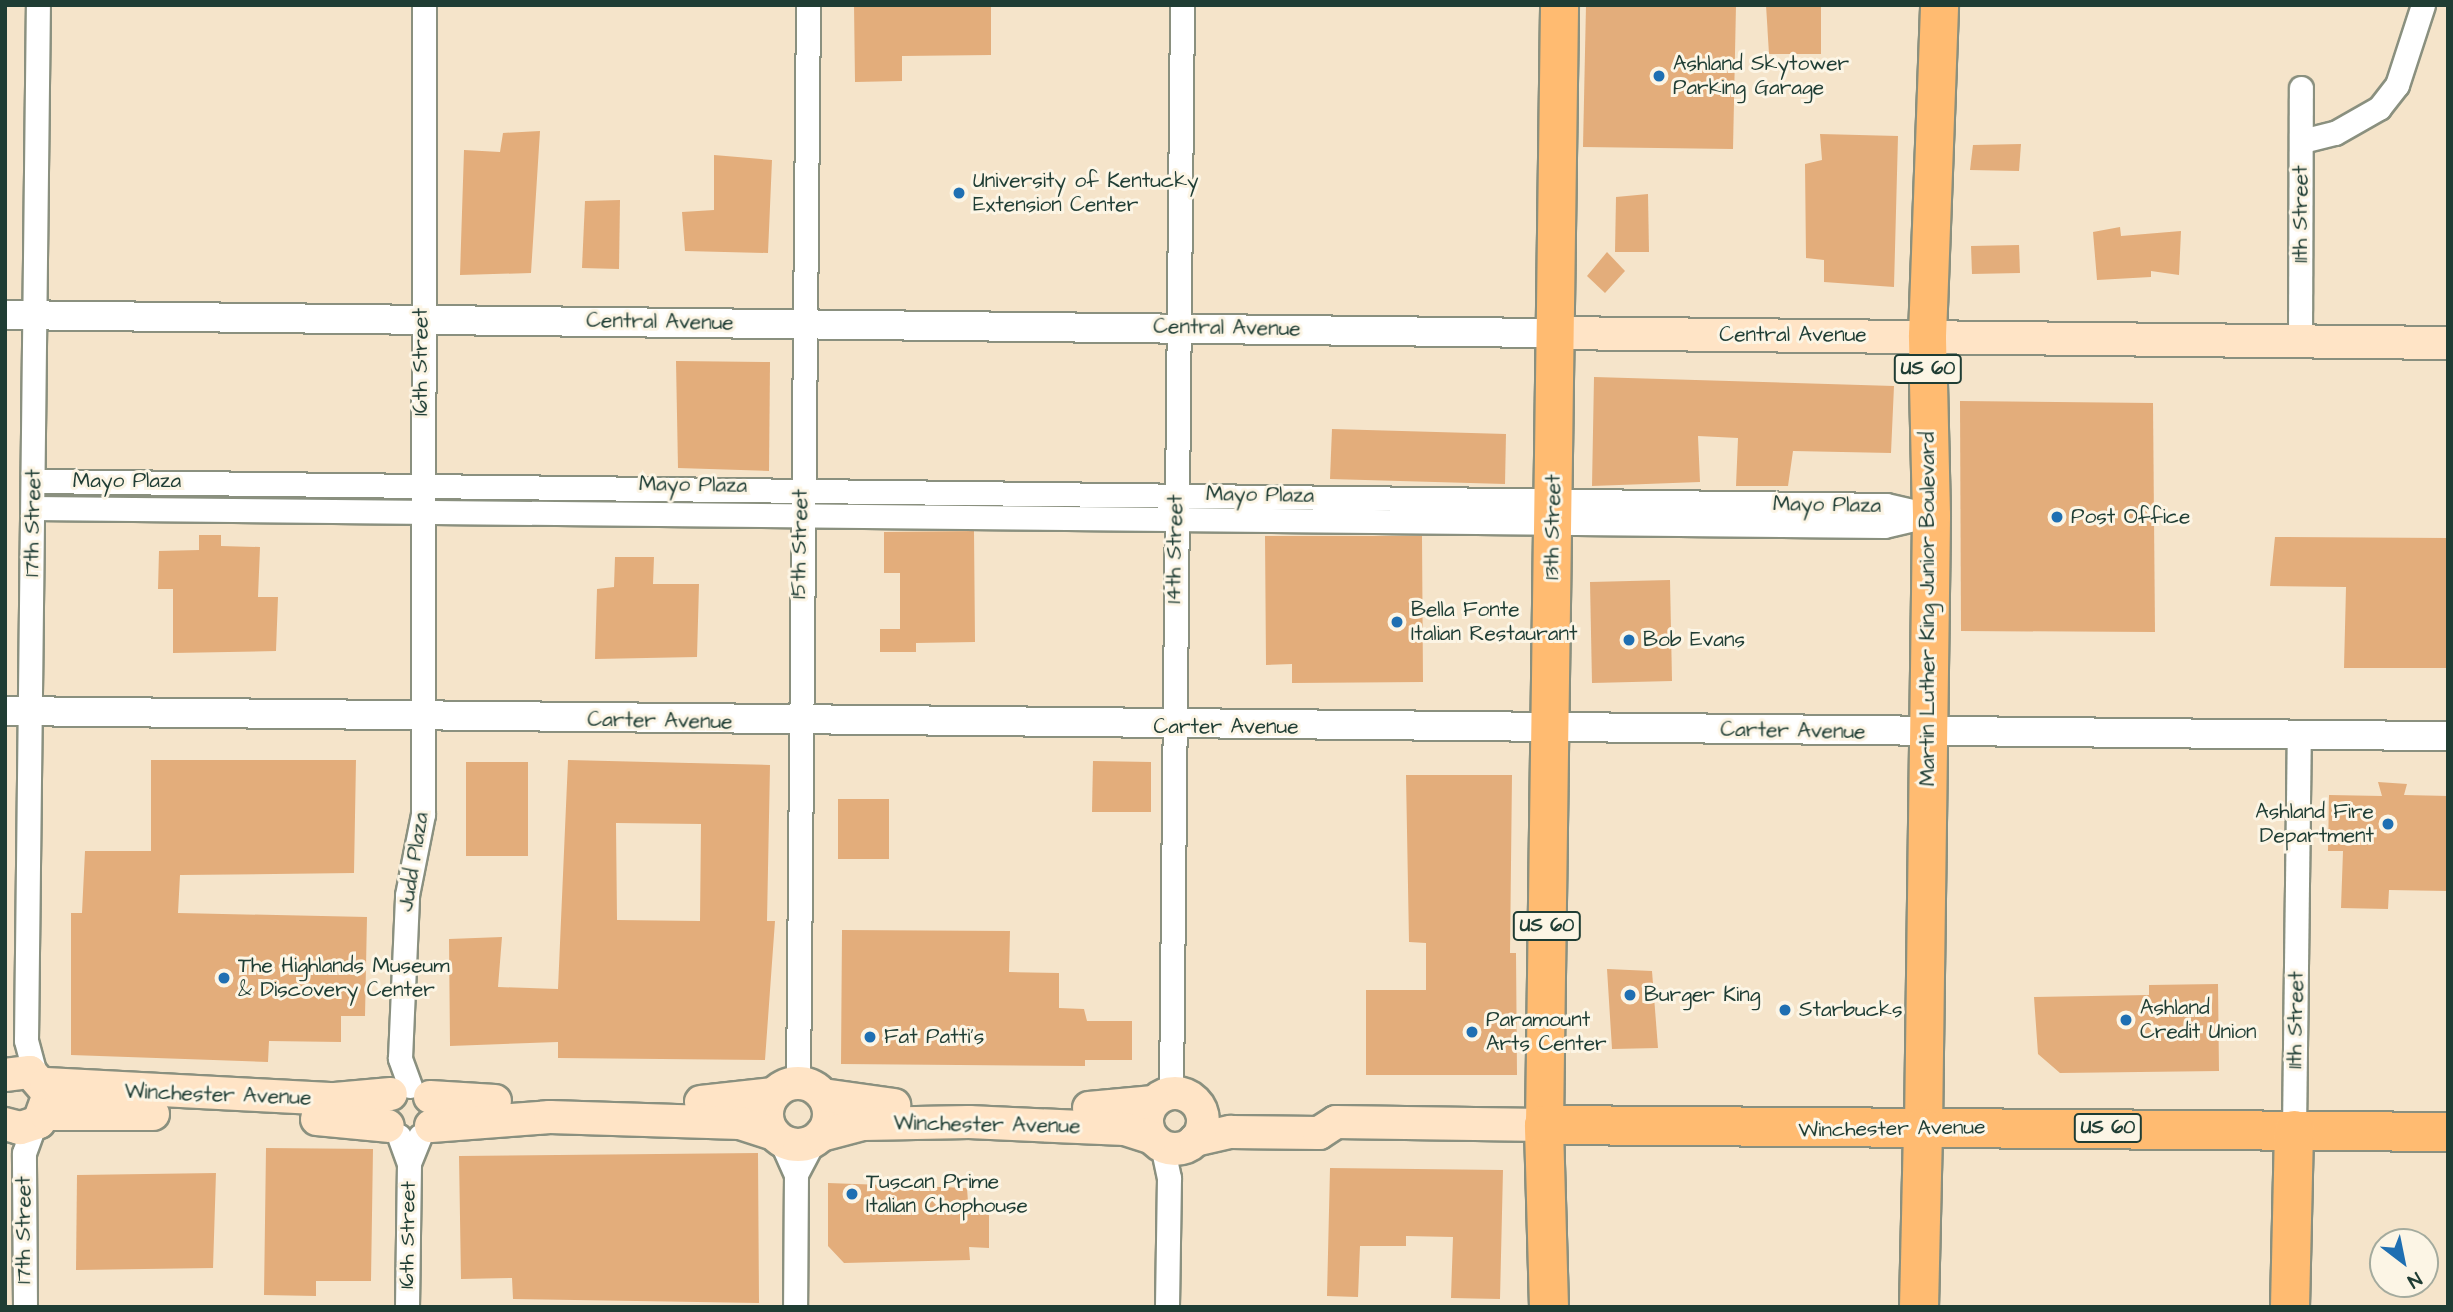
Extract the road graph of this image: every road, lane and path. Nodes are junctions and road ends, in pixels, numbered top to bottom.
1 (38, 5) edge
2 (424, 5) edge
3 (808, 5) edge
4 (1182, 5) edge
5 (1559, 5) edge
6 (1939, 5) edge
7 (2423, 5) edge
8 (2301, 88) dead end
9 (2302, 141) junction
10 (5, 315) edge
11 (38, 315) junction
12 (421, 319) junction
13 (804, 323) junction
14 (1178, 328) junction
15 (1553, 333) junction
16 (1927, 335) junction
17 (2300, 340) junction
18 (2448, 343) edge
19 (34, 481) junction
20 (421, 482) junction
21 (801, 487) junction
22 (1177, 494) junction
23 (33, 508) junction
24 (420, 512) junction
25 (1553, 512) junction
26 (1931, 515) junction
27 (801, 516) junction
28 (1176, 518) junction
29 (17, 711) edge
30 (423, 719) junction
31 (798, 722) junction
32 (1172, 727) junction
33 (1549, 727) junction
34 (1928, 733) junction
35 (2299, 734) junction
36 (2448, 736) edge
37 (798, 1091) junction
38 (1174, 1100) junction
39 (24, 1105) edge
40 (410, 1121) junction
41 (1336, 1122) junction
42 (1544, 1125) junction
43 (1923, 1128) junction
44 (2294, 1130) junction
45 (2448, 1132) edge
46 (777, 1137) junction
47 (817, 1139) junction
48 (1173, 1142) junction
49 (796, 1174) junction
50 (25, 1307) edge
51 (407, 1307) edge
52 (795, 1307) edge
53 (1167, 1307) edge
54 (1549, 1307) edge
55 (1919, 1307) edge
56 (2290, 1307) edge

1 - 11 street, 17th Street
2 - 12 street, 16th Street
3 - 13 street, 15th Street
4 - 14 street, 14th Street
5 - 15 main road, 13th Street / US 60
6 - 16 main road, Martin Luther King Junior Boulevard / US 60
7 - 9 street
8 - 9 street, 11th Street
9 - 17 street, 11th Street
10 - 11 street, Central Avenue
11 - 12 street, Central Avenue
11 - 19 street, 17th Street
12 - 13 street, Central Avenue
12 - 20 street, 16th Street
13 - 14 street, Central Avenue
13 - 21 street, 15th Street
14 - 15 street, Central Avenue
14 - 22 street, 14th Street
15 - 16 main road, Central Avenue
15 - 25 main road, 13th Street / US 60
16 - 17 main road, Central Avenue
16 - 26 main road, Martin Luther King Junior Boulevard / US 60
17 - 18 main road, Central Avenue
19 - 20 street, Mayo Plaza
19 - 23 street, 17th Street
20 - 21 street, Mayo Plaza
20 - 24 street, 16th Street
21 - 22 street, Mayo Plaza
21 - 27 street, 15th Street
22 - 25 street, Mayo Plaza
22 - 28 street, 14th Street
23 - 24 street, Mayo Plaza
23 - 29 street, 17th Street
24 - 27 street, Mayo Plaza
24 - 30 street, 16th Street
25 - 26 street, Mayo Plaza
25 - 28 street, Mayo Plaza
25 - 33 main road, 13th Street / US 60
26 - 34 main road, Martin Luther King Junior Boulevard / US 60
27 - 28 street, Mayo Plaza
27 - 31 street, 15th Street
28 - 32 street, 14th Street
29 - 30 street, Carter Avenue
29 - 39 street, 17th Street
30 - 31 street, Carter Avenue
30 - 40 street, Judd Plaza
31 - 32 street, Carter Avenue
31 - 37 street, 15th Street
32 - 33 street, Carter Avenue
32 - 38 street, 14th Street
33 - 34 street, Carter Avenue
33 - 42 main road, 13th Street / US 60
34 - 35 street, Carter Avenue
34 - 43 main road, Martin Luther King Junior Boulevard / US 60
35 - 36 street, Carter Avenue
35 - 44 street, 11th Street
37 - 38 main road, Winchester Avenue
37 - 40 main road, Winchester Avenue
37 - 46 main road
37 - 47 main road
38 - 41 main road, Winchester Avenue
38 - 48 main road
38 - 48 main road
39 - 40 main road, Winchester Avenue
39 - 50 street, 17th Street
40 - 46 main road, Winchester Avenue
40 - 51 street, 16th Street
41 - 42 main road, Winchester Avenue
41 - 48 main road, Winchester Avenue
42 - 43 highway, Winchester Avenue / US 60
42 - 54 highway, 13th Street
43 - 44 highway, Winchester Avenue / US 60
43 - 55 highway, Martin Luther King Junior Boulevard
44 - 45 highway, Winchester Avenue / US 60
44 - 56 highway, 11th Street
46 - 47 main road, Winchester Avenue
46 - 49 street
47 - 48 main road, Winchester Avenue
47 - 49 street
48 - 53 street
49 - 52 street

